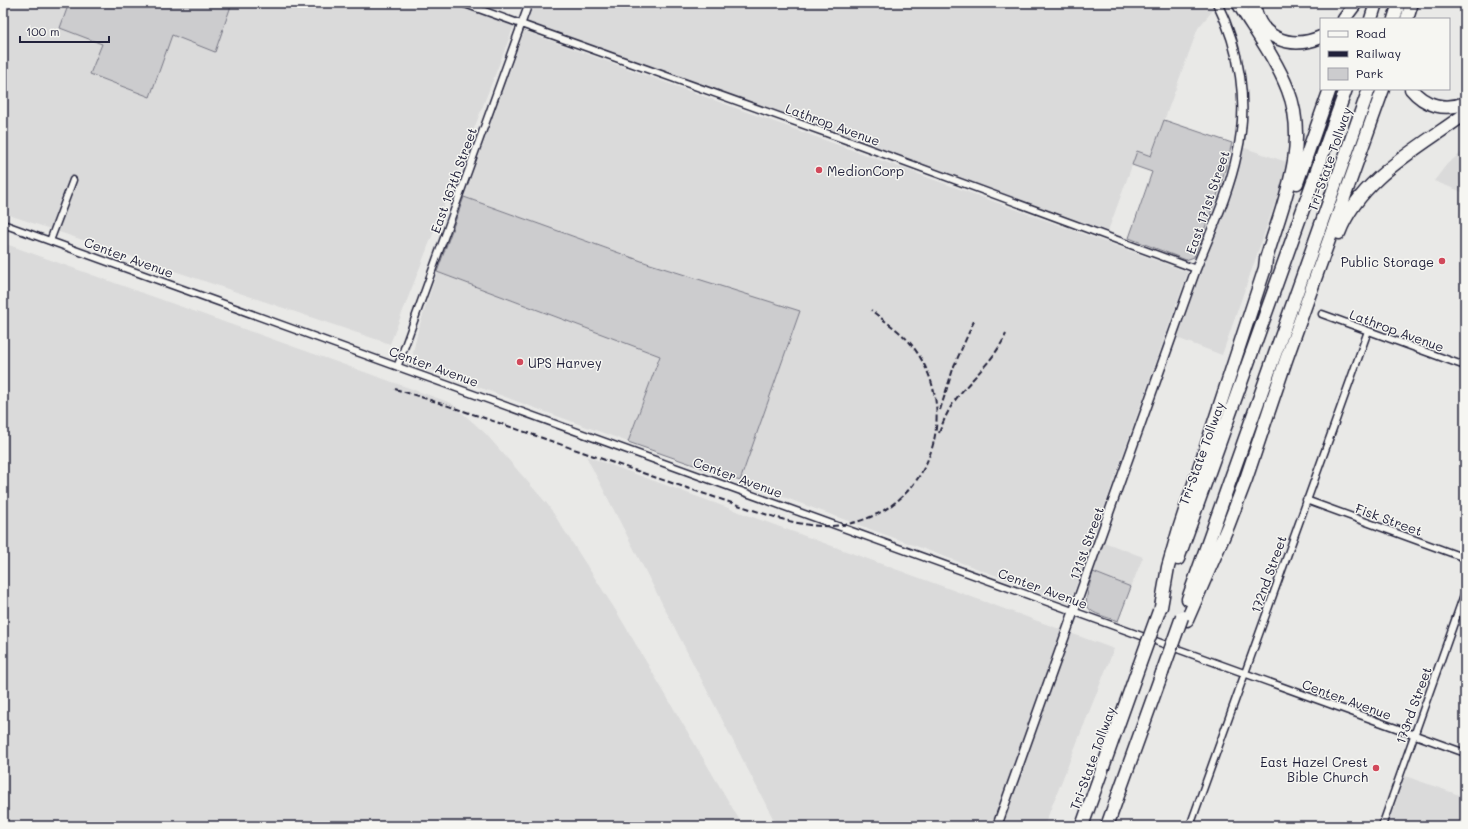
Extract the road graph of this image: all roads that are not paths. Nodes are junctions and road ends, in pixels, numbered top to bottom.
1 (462, 3) edge
2 (529, 3) edge
3 (1217, 3) edge
4 (1238, 3) edge
5 (1254, 3) edge
6 (1356, 3) edge
7 (1362, 3) edge
8 (1376, 3) edge
9 (1399, 3) edge
10 (1413, 3) edge
11 (1345, 18) edge
12 (1356, 18) edge
13 (1370, 18) edge
14 (1394, 18) edge
15 (1407, 18) edge
16 (1410, 18) edge
17 (521, 25) junction
18 (1320, 38) edge
19 (1330, 90) edge
20 (1346, 90) edge
21 (1369, 90) edge
22 (1383, 90) edge
23 (1412, 90) edge
24 (1465, 103) edge
25 (1465, 114) edge
26 (73, 180) dead end
27 (3, 224) edge
28 (50, 241) junction
29 (1196, 268) junction
30 (1265, 268) junction
31 (1322, 314) dead end
32 (1368, 331) junction
33 (398, 365) junction
34 (1465, 366) edge
35 (1284, 369) junction
36 (1306, 500) junction
37 (1465, 558) edge
38 (1465, 592) edge
39 (1160, 609) junction
40 (1074, 611) junction
41 (1185, 618) junction
42 (1244, 674) junction
43 (1414, 735) junction
44 (1465, 753) edge
45 (997, 826) edge
46 (1082, 826) edge
47 (1107, 826) edge
48 (1190, 826) edge
49 (1382, 826) edge

1 - 17 street, Lathrop Avenue
2 - 17 street, East 167th Street
3 - 29 street, East 171st Street
4 - 30 highway
5 - 18 highway
6 - 11 highway
7 - 12 highway
8 - 13 highway
9 - 14 highway
10 - 15 highway
10 - 16 highway
17 - 29 street, Lathrop Avenue
17 - 33 street, East 167th Street
19 - 30 highway
20 - 39 highway, Tri-State Tollway
21 - 41 highway, Tri-State Tollway
22 - 35 highway
23 - 24 highway
25 - 35 highway
26 - 28 street
27 - 28 street, Center Avenue
28 - 33 street, Center Avenue
29 - 40 street, 171st Street
30 - 39 highway
31 - 32 street, Lathrop Avenue
32 - 34 street, Lathrop Avenue
32 - 36 street, 172nd Street
33 - 40 street, Center Avenue
35 - 41 highway
36 - 37 street, Fisk Street
36 - 42 street, 172nd Street
38 - 43 street, 173rd Street
39 - 46 highway, Tri-State Tollway, bridge
40 - 42 street, Center Avenue
40 - 45 street, 171st Street
41 - 47 highway, Tri-State Tollway, bridge
42 - 43 street, Center Avenue
42 - 48 street, 172nd Street
43 - 44 street, Center Avenue
43 - 49 street, 173rd Street

